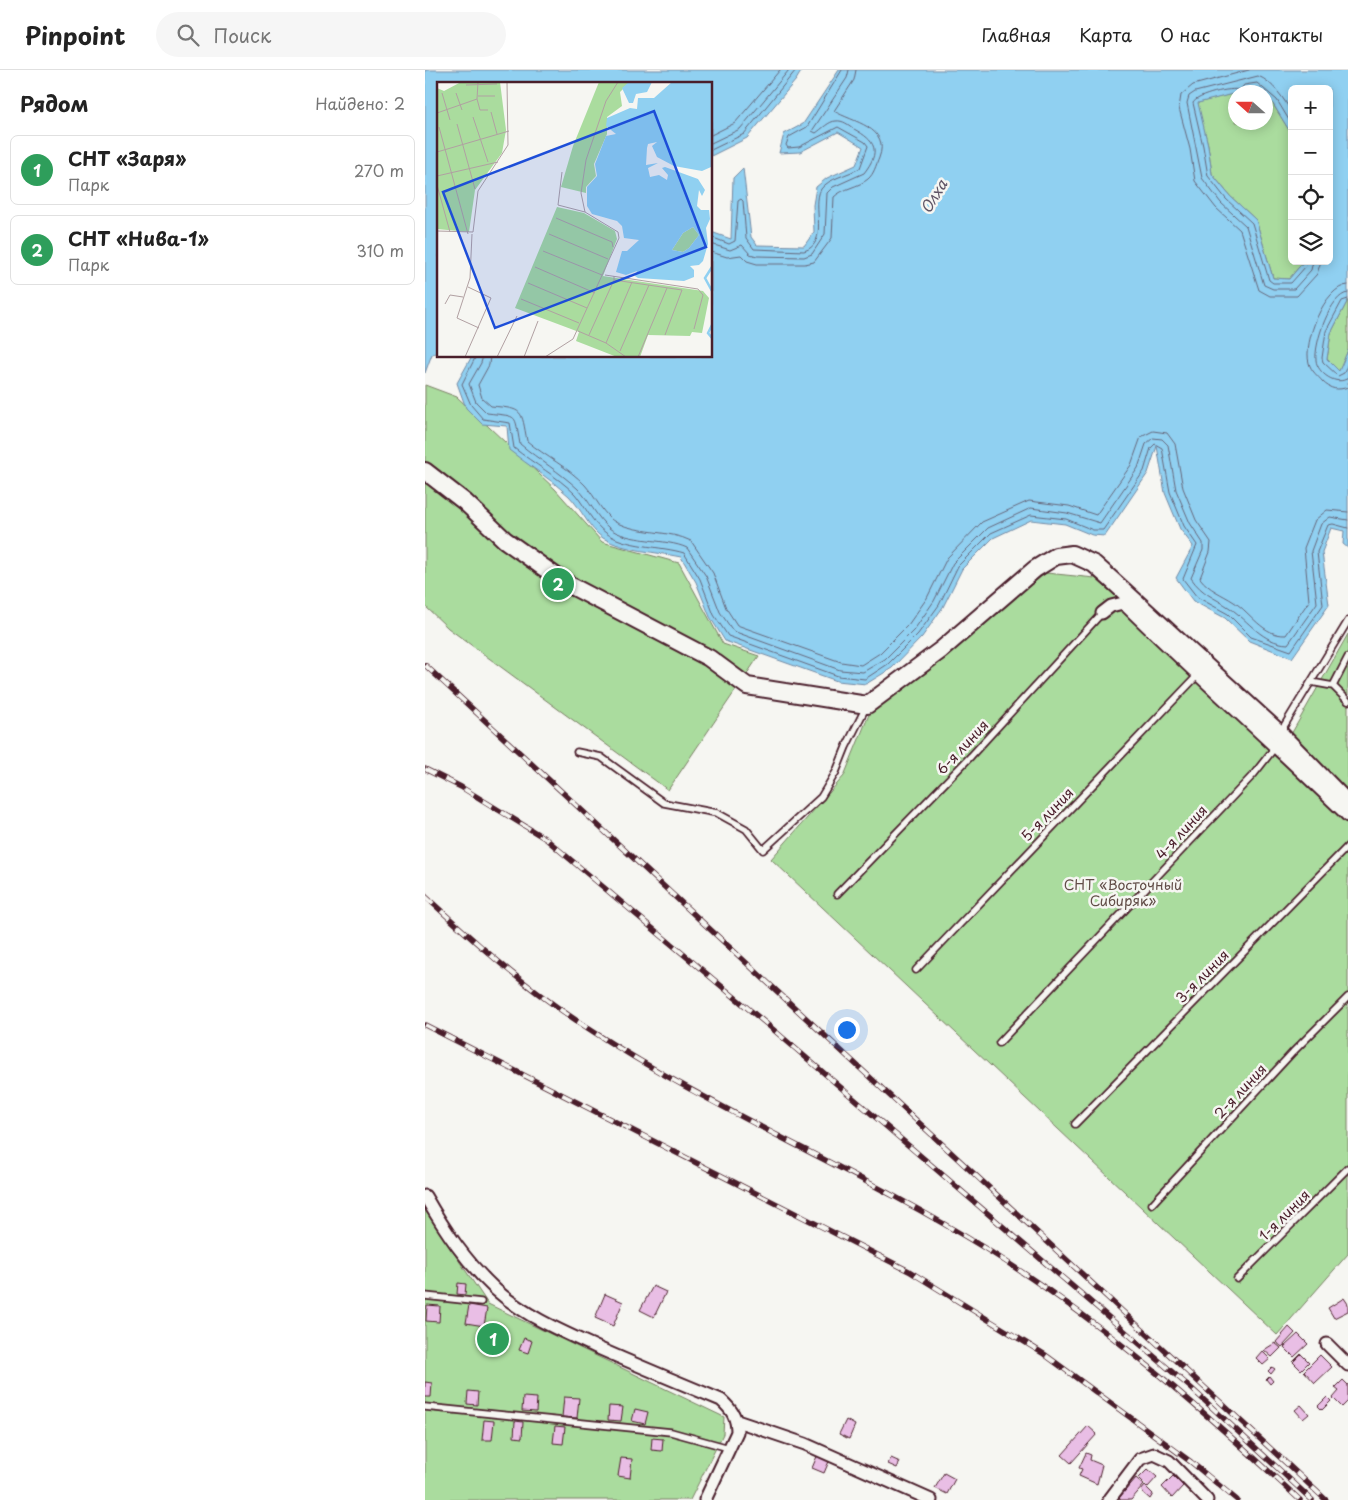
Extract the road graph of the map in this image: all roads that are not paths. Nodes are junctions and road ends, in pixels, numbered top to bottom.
1 (425, 471) edge
2 (1102, 613) joint
3 (1348, 621) edge
4 (1348, 657) edge
5 (1197, 676) junction
6 (1311, 682) junction
7 (1333, 686) junction
8 (1348, 701) edge
9 (867, 705) junction
10 (1278, 739) junction
11 (577, 752) dead end
12 (1348, 804) edge
13 (1348, 816) edge
14 (1348, 846) edge
15 (837, 894) dead end
16 (916, 970) dead end
17 (1348, 997) edge
18 (999, 1043) dead end
19 (1075, 1124) dead end
20 (1348, 1168) edge
21 (425, 1196) edge
22 (1153, 1204) dead end
23 (1237, 1278) dead end
24 (425, 1296) edge
25 (481, 1302) dead end
26 (1327, 1344) dead end
27 (1348, 1365) edge
28 (425, 1407) edge
29 (737, 1421) junction
30 (730, 1448) junction
31 (705, 1500) edge
32 (931, 1500) edge
33 (1109, 1500) edge
34 (1207, 1500) edge

1 - 9 street
2 - 5 street
2 - 15 lane, 6-я линия
3 - 6 lane, 4-я линия
4 - 7 lane
5 - 10 street
5 - 16 lane, 5-я линия
6 - 7 lane
6 - 10 lane, 4-я линия
7 - 8 lane
9 - 10 street
9 - 11 lane
10 - 12 street
10 - 13 street
10 - 18 lane, 4-я линия
14 - 19 lane, 3-я линия
17 - 22 lane, 2-я линия
20 - 23 lane, 1-я линия
21 - 29 street
24 - 25 lane
26 - 27 street
28 - 30 lane
29 - 30 street
29 - 32 street
30 - 31 street
33 - 34 street

